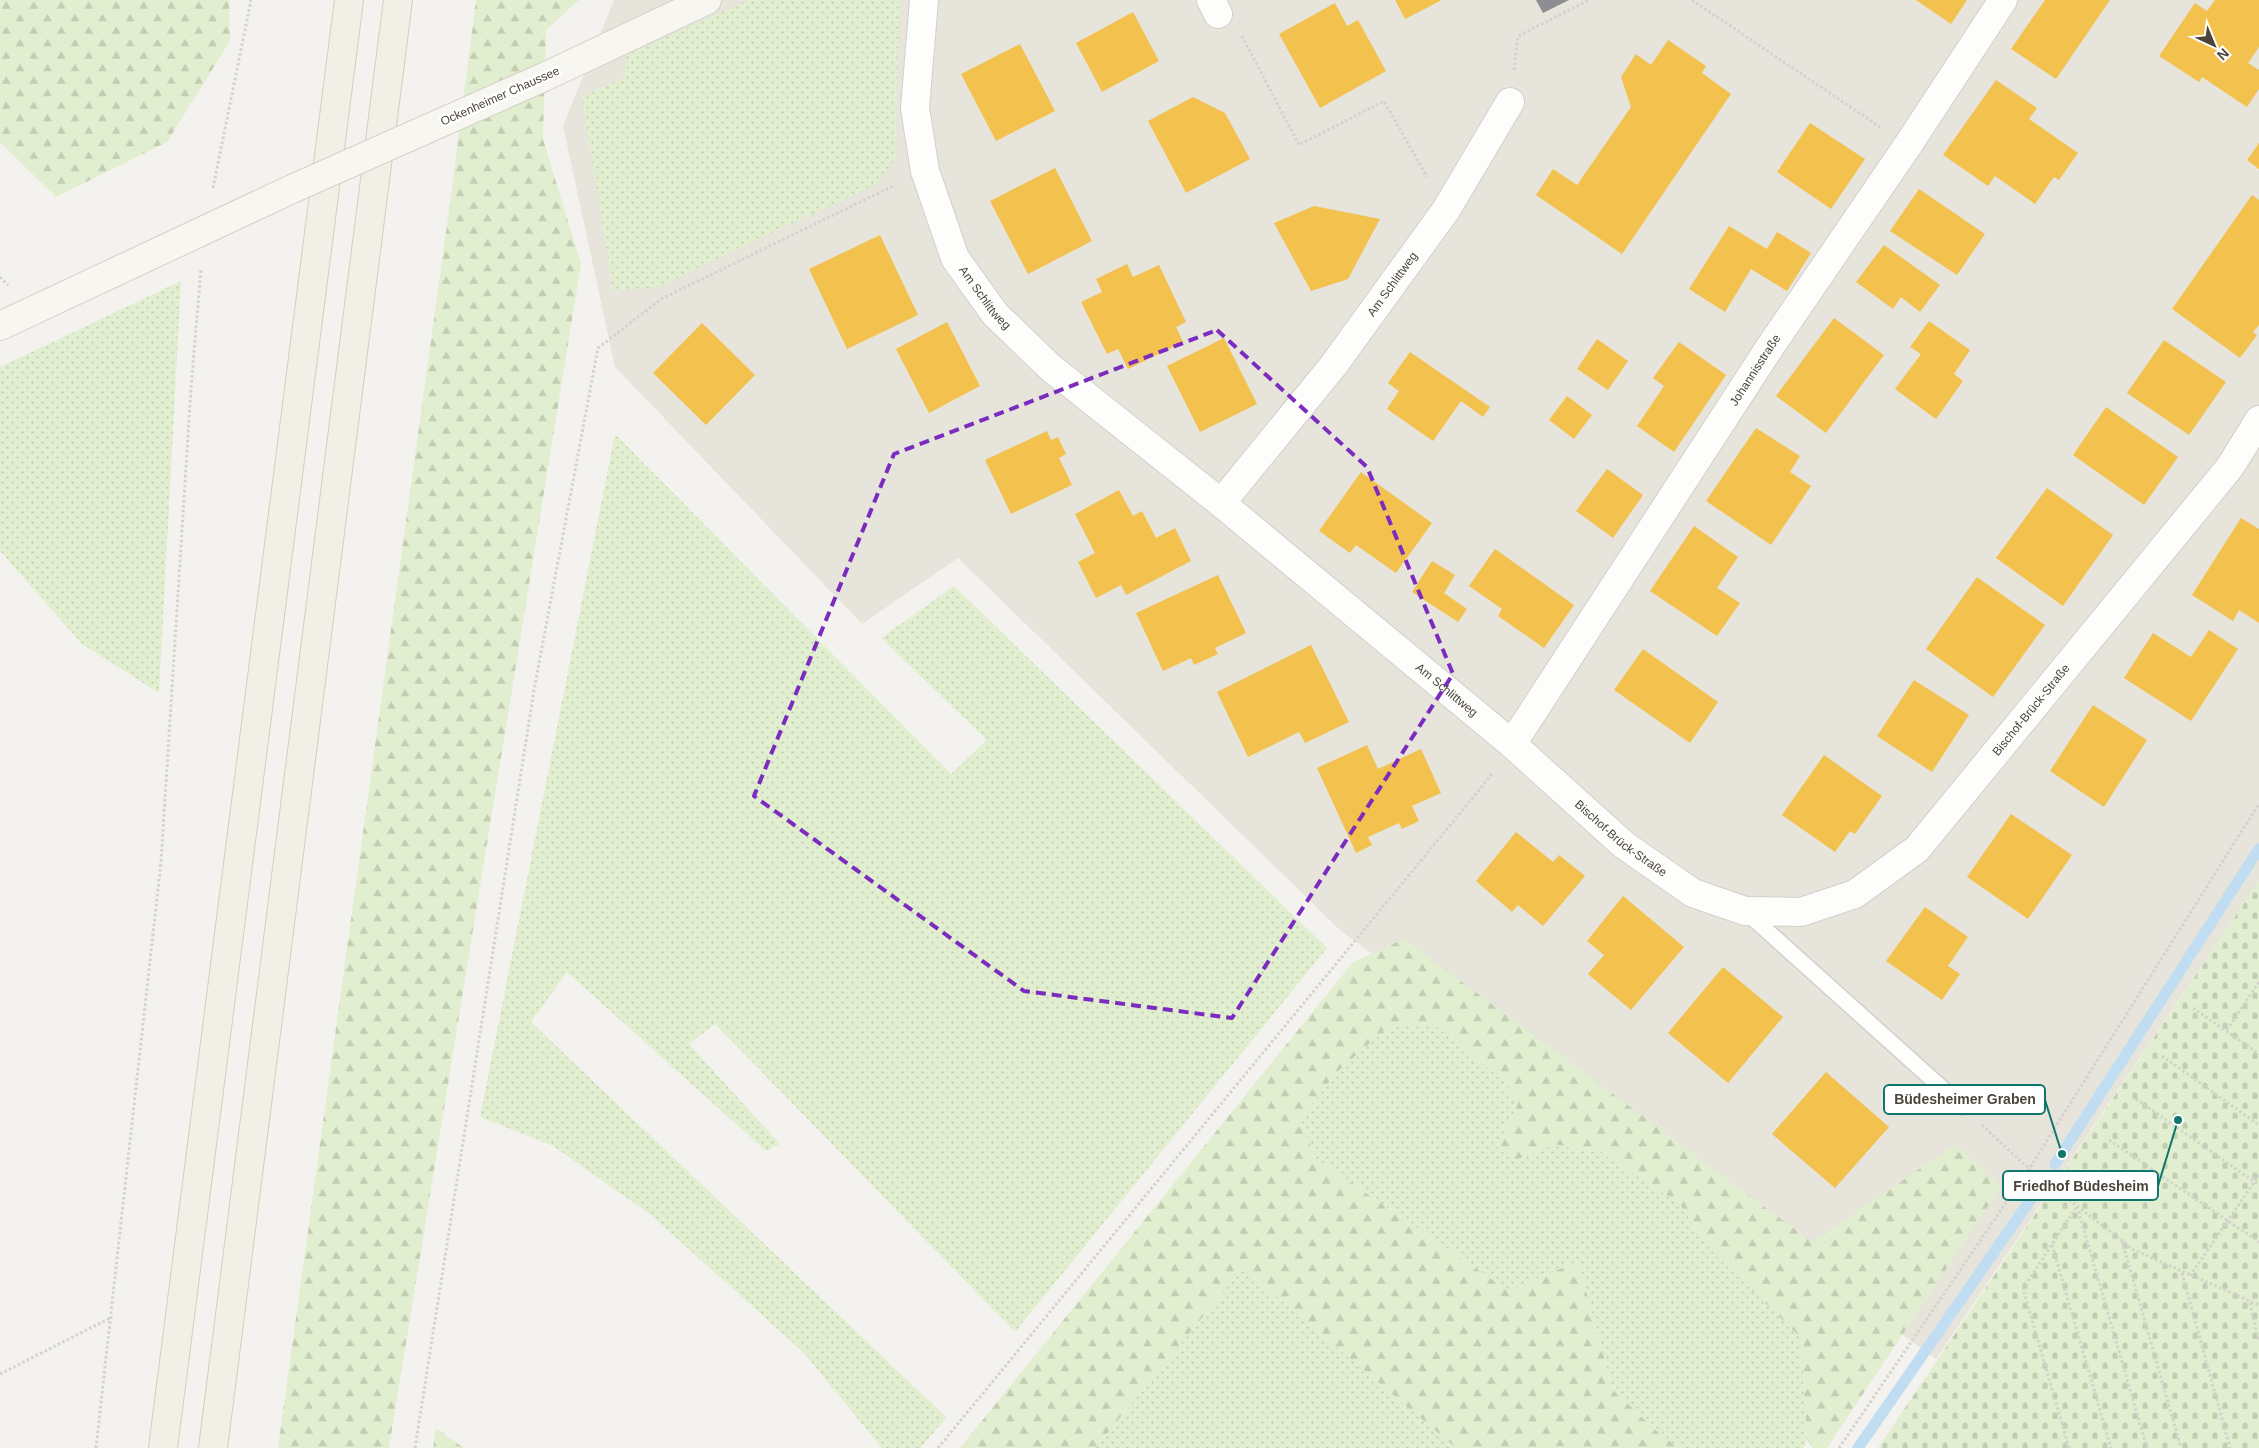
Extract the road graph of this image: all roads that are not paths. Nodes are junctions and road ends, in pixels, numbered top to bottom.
1 (349, 0) edge
2 (398, 0) edge
3 (707, 0) edge
4 (924, 0) edge
5 (2002, 0) edge
6 (1510, 102) road end
7 (0, 326) edge
8 (2259, 420) edge
9 (1221, 503) junction
10 (1512, 744) junction
11 (1745, 911) junction
12 (1963, 1107) road end
13 (163, 1448) edge
14 (213, 1448) edge

1 - 13 main road
2 - 14 main road
3 - 7 street, Ockenheimer Chaussee, bridge
4 - 9 street, Am Schlittweg
5 - 10 street, Johannisstraße
6 - 9 street, Am Schlittweg
8 - 11 street, Bischof-Brück-Straße
9 - 10 street, Am Schlittweg
10 - 11 street, Bischof-Brück-Straße
11 - 12 lane, Bischof-Brück-Straße

